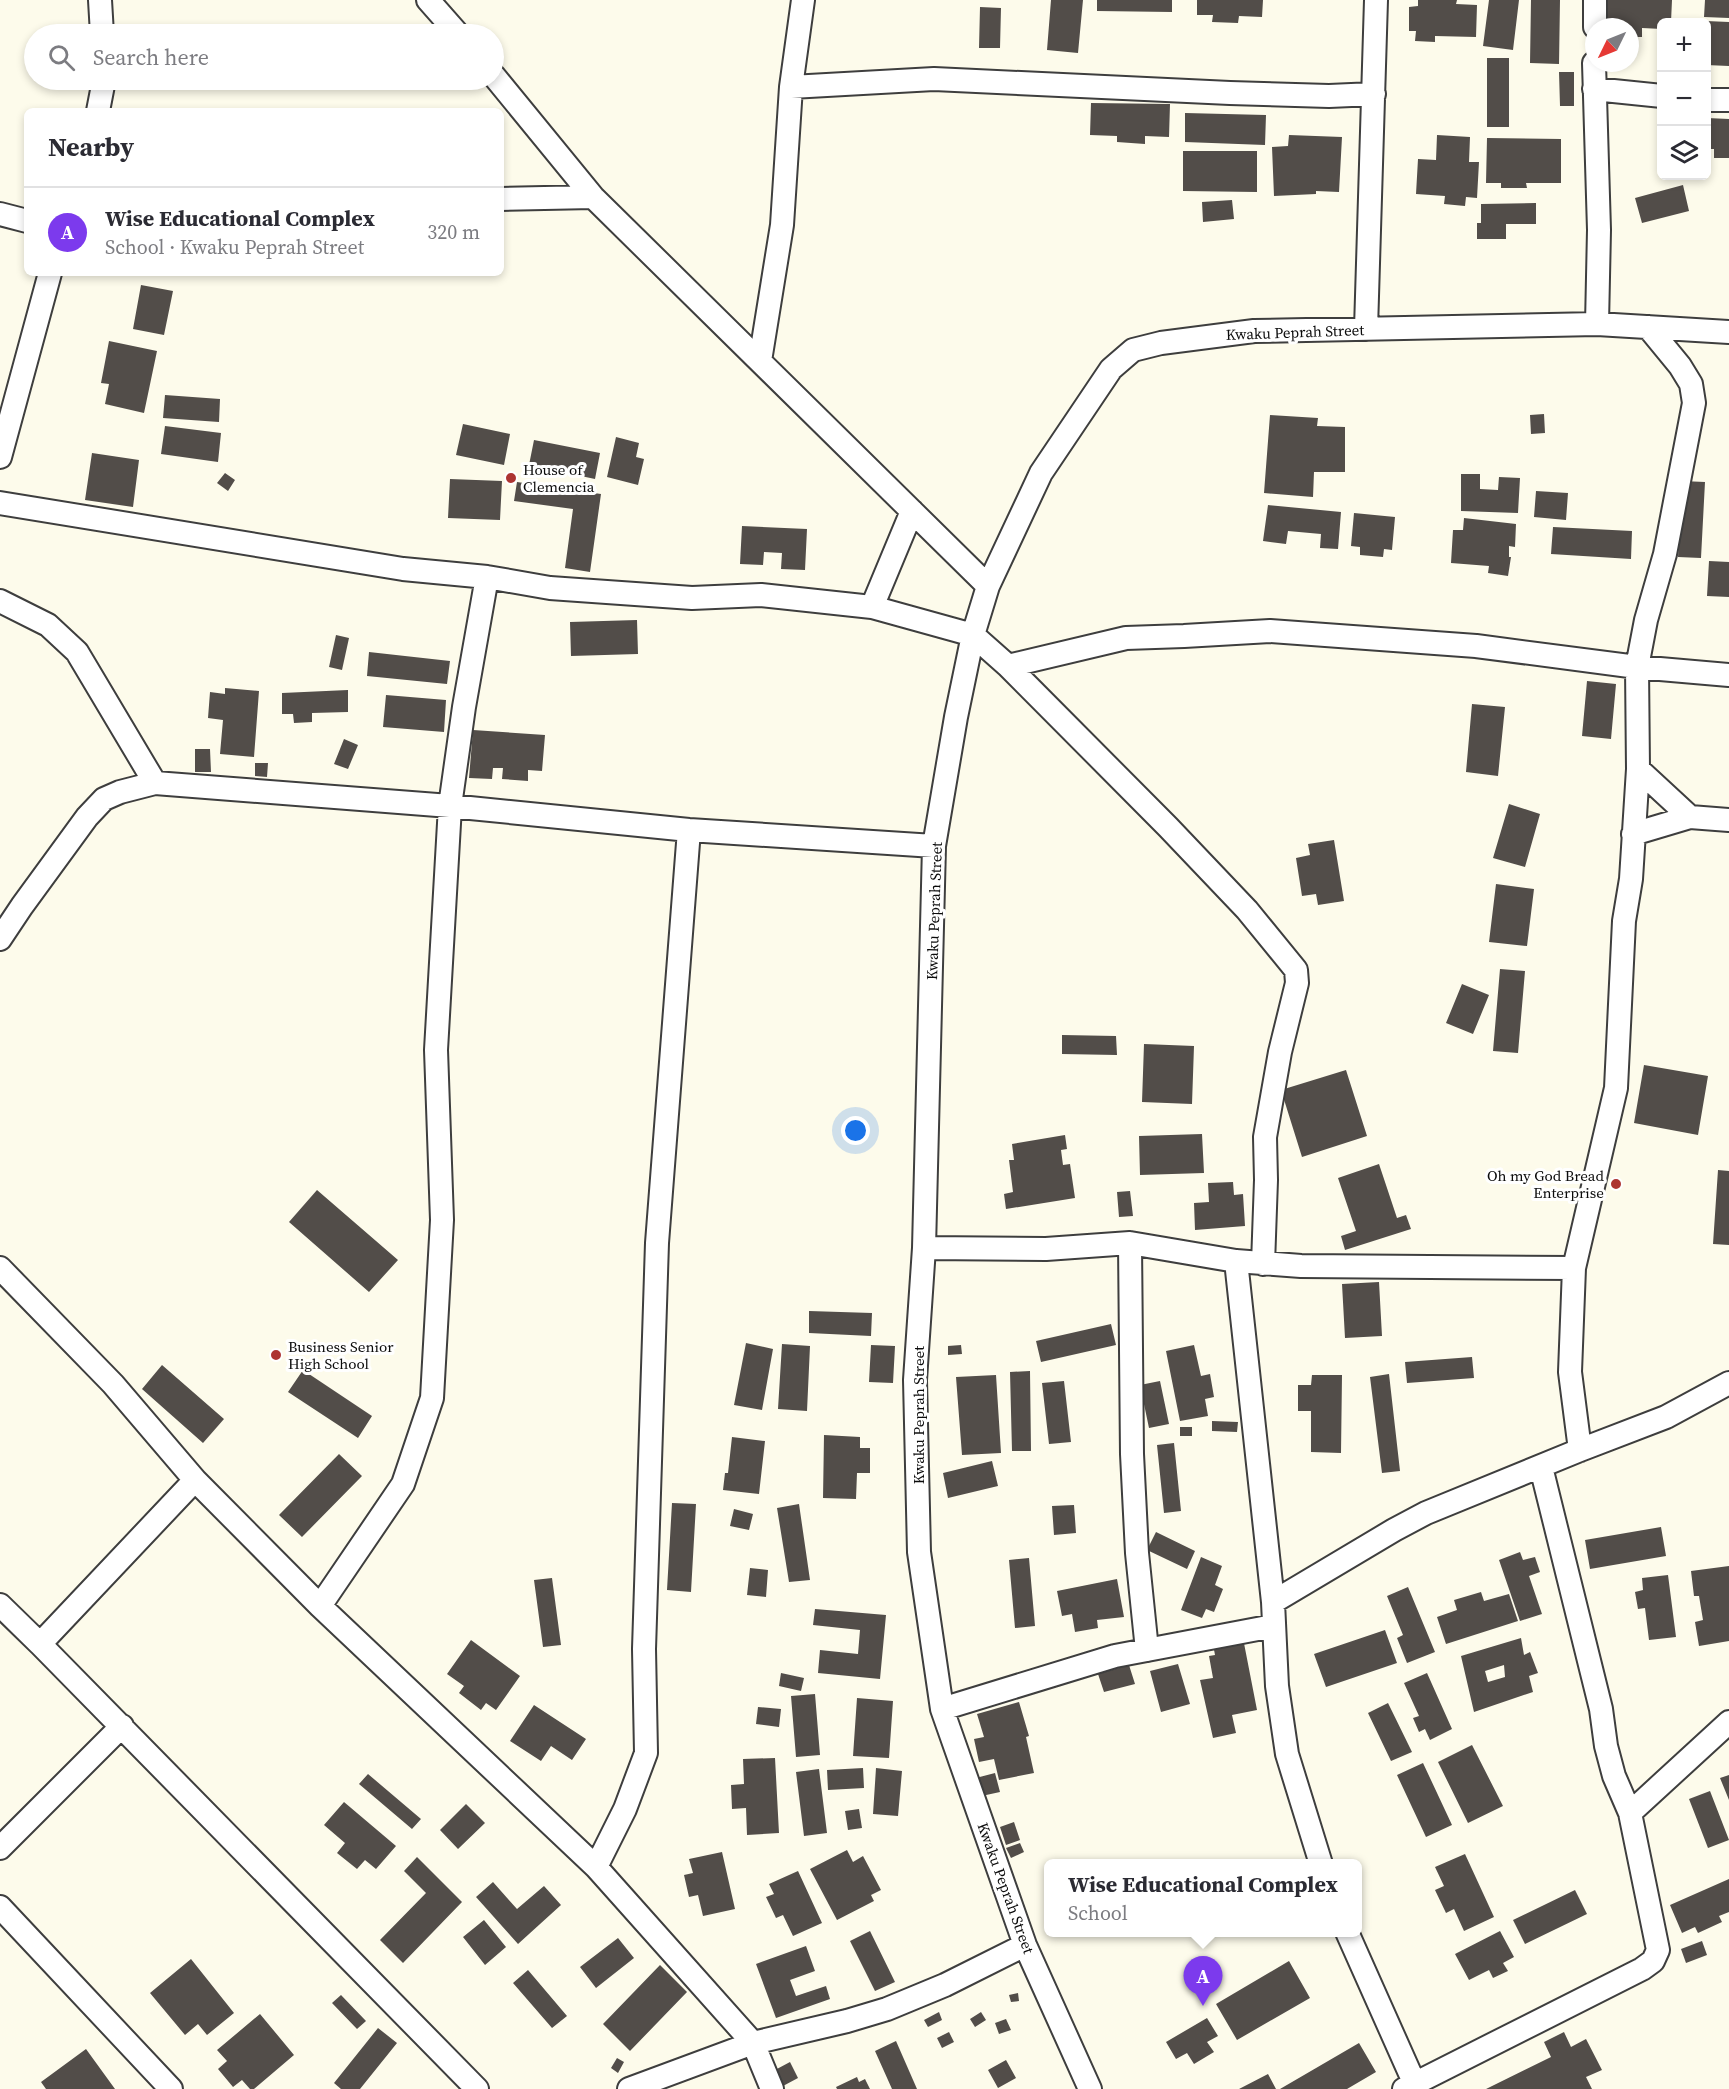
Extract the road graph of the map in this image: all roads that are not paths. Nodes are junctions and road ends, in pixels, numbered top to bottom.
1 (100, 0) edge
2 (428, 0) edge
3 (803, 0) edge
4 (1376, 0) edge
5 (1595, 0) edge
6 (1595, 18) edge
7 (101, 24) edge
8 (449, 24) edge
9 (1594, 72) edge
10 (791, 87) junction
11 (504, 88) edge
12 (1594, 89) junction
13 (102, 90) edge
14 (1374, 94) junction
15 (1657, 95) edge
16 (1711, 100) edge
17 (1729, 100) edge
18 (99, 108) edge
19 (593, 197) junction
20 (504, 199) edge
21 (0, 214) edge
22 (24, 220) edge
23 (49, 276) edge
24 (1597, 324) junction
25 (1648, 327) junction
26 (1366, 329) junction
27 (1729, 332) edge
28 (760, 361) junction
29 (0, 457) edge
30 (0, 503) edge
31 (912, 511) junction
32 (487, 578) junction
33 (988, 586) junction
34 (0, 601) edge
35 (872, 608) junction
36 (973, 635) junction
37 (1008, 666) junction
38 (1637, 667) junction
39 (1729, 675) edge
40 (1638, 769) junction
41 (154, 783) junction
42 (450, 806) junction
43 (1690, 817) junction
44 (1729, 819) edge
45 (689, 830) junction
46 (1633, 834) junction
47 (934, 846) junction
48 (0, 939) edge
49 (1130, 1243) junction
50 (924, 1248) junction
51 (1236, 1261) junction
52 (1263, 1264) junction
53 (0, 1268) edge
54 (1574, 1268) junction
55 (1729, 1383) edge
56 (1580, 1450) junction
57 (1541, 1467) junction
58 (195, 1480) junction
59 (1273, 1602) junction
60 (0, 1605) edge
61 (320, 1606) junction
62 (1273, 1626) junction
63 (40, 1644) junction
64 (1147, 1650) junction
65 (942, 1709) junction
66 (1729, 1722) edge
67 (122, 1726) junction
68 (1630, 1813) junction
69 (0, 1848) edge
70 (1320, 1859) edge
71 (596, 1867) junction
72 (0, 1907) edge
73 (1349, 1937) edge
74 (1025, 1945) junction
75 (753, 2043) junction
76 (1412, 2087) edge
77 (171, 2089) edge
78 (477, 2089) edge
79 (629, 2089) edge
80 (772, 2089) edge
81 (1090, 2089) edge

1 - 7 street
2 - 8 street
3 - 10 street
4 - 14 street
5 - 6 street
9 - 12 street
10 - 14 street
10 - 28 street
11 - 19 street
12 - 15 street
12 - 24 street
13 - 18 street
14 - 26 street
16 - 17 street
19 - 20 street
19 - 28 street
21 - 22 street
23 - 29 street
24 - 25 street, Kwaku Peprah Street
24 - 26 street, Kwaku Peprah Street
25 - 27 street, Kwaku Peprah Street
25 - 38 street
26 - 33 street, Kwaku Peprah Street
28 - 31 street
30 - 32 street
31 - 33 street
31 - 35 street
32 - 35 street
32 - 42 street
33 - 36 street, Kwaku Peprah Street
34 - 41 street
35 - 36 street
36 - 37 street
36 - 47 street, Kwaku Peprah Street
37 - 38 street
37 - 52 street
38 - 39 street
38 - 40 street
40 - 43 street
40 - 46 street
41 - 42 street
41 - 48 street
42 - 45 street
42 - 61 street
43 - 44 street
43 - 46 street
45 - 47 street
45 - 71 street
46 - 54 street
47 - 50 street, Kwaku Peprah Street
49 - 50 street
49 - 51 street
49 - 64 street
50 - 65 street, Kwaku Peprah Street
51 - 52 street
51 - 59 street
52 - 54 street
53 - 58 street
54 - 56 street
55 - 56 street
56 - 57 street
57 - 59 street
57 - 68 street
58 - 61 street
58 - 63 street
59 - 62 street
60 - 63 street
61 - 71 street
62 - 64 street
62 - 70 street
63 - 67 street
64 - 65 street
65 - 74 street, Kwaku Peprah Street
66 - 68 street
67 - 69 street
67 - 78 street
68 - 76 street
71 - 75 street
72 - 77 street
73 - 76 street
74 - 75 street
74 - 81 street, Kwaku Peprah Street
75 - 79 street
75 - 80 street

